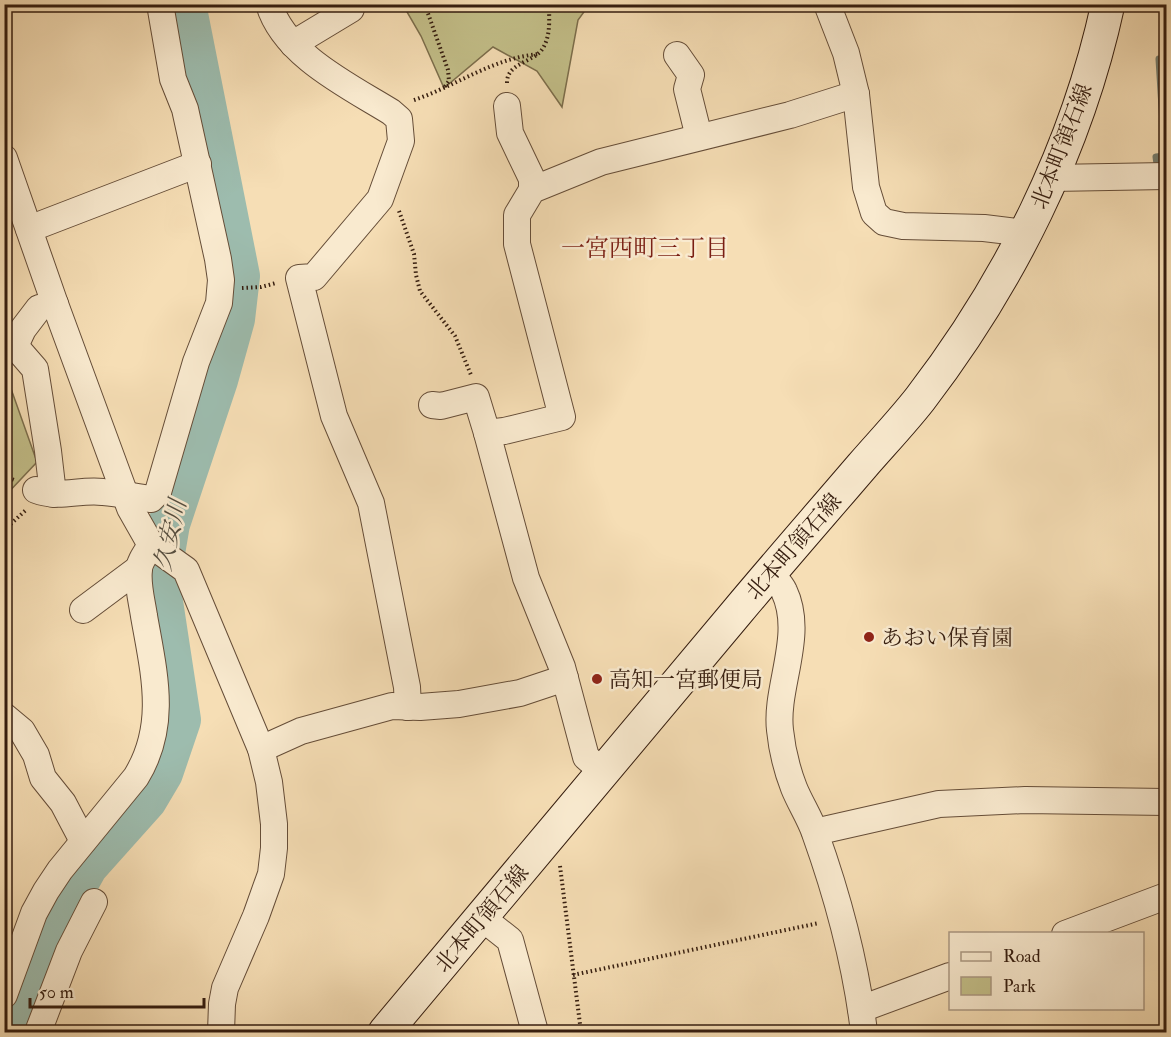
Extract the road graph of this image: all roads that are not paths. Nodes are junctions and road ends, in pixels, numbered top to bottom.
1 (160, 4) edge
2 (269, 4) edge
3 (827, 4) edge
4 (1108, 4) edge
5 (351, 9) dead end
6 (293, 44) junction
7 (677, 55) dead end
8 (856, 94) junction
9 (507, 106) road end
10 (699, 137) junction
11 (4, 158) edge
12 (198, 164) junction
13 (1167, 176) edge
14 (1052, 178) junction
15 (532, 190) junction
16 (29, 228) junction
17 (1026, 233) junction
18 (55, 304) junction
19 (10, 341) edge
20 (432, 405) dead end
21 (487, 433) junction
22 (125, 495) junction
23 (151, 545) junction
24 (138, 569) junction
25 (770, 573) junction
26 (83, 610) dead end
27 (565, 678) junction
28 (155, 684) junction
29 (408, 707) junction
30 (4, 716) edge
31 (261, 749) junction
32 (130, 751) dead end
33 (603, 772) junction
34 (1167, 802) edge
35 (815, 832) junction
36 (83, 842) junction
37 (1167, 896) edge
38 (94, 902) dead end
39 (482, 917) junction
40 (1068, 932) edge
41 (949, 977) edge
42 (4, 995) edge
43 (862, 1026) edge
44 (38, 1032) edge
45 (221, 1032) edge
46 (385, 1032) edge
47 (535, 1032) edge

1 - 12 street
2 - 6 street
3 - 8 street
4 - 14 main road, 北本町領石線
5 - 6 street
6 - 29 street
7 - 10 street
8 - 10 street
8 - 17 street
9 - 15 street
10 - 15 street
11 - 16 street
12 - 16 street
12 - 22 street
13 - 14 street
14 - 17 main road, 北本町領石線
15 - 21 street
16 - 18 street
17 - 25 main road, 北本町領石線
18 - 19 street
18 - 22 street
19 - 22 street
20 - 21 street
21 - 27 street
22 - 23 street
23 - 24 street
23 - 31 street
24 - 26 street
24 - 28 street
25 - 33 main road, 北本町領石線
25 - 35 street
27 - 29 street
27 - 33 street
28 - 32 street
28 - 36 street
29 - 31 street
30 - 36 street
31 - 45 street
33 - 39 main road, 北本町領石線
34 - 35 street
35 - 43 street
36 - 42 street
37 - 40 street
38 - 44 street
39 - 46 main road, 北本町領石線
39 - 47 street
41 - 43 street

